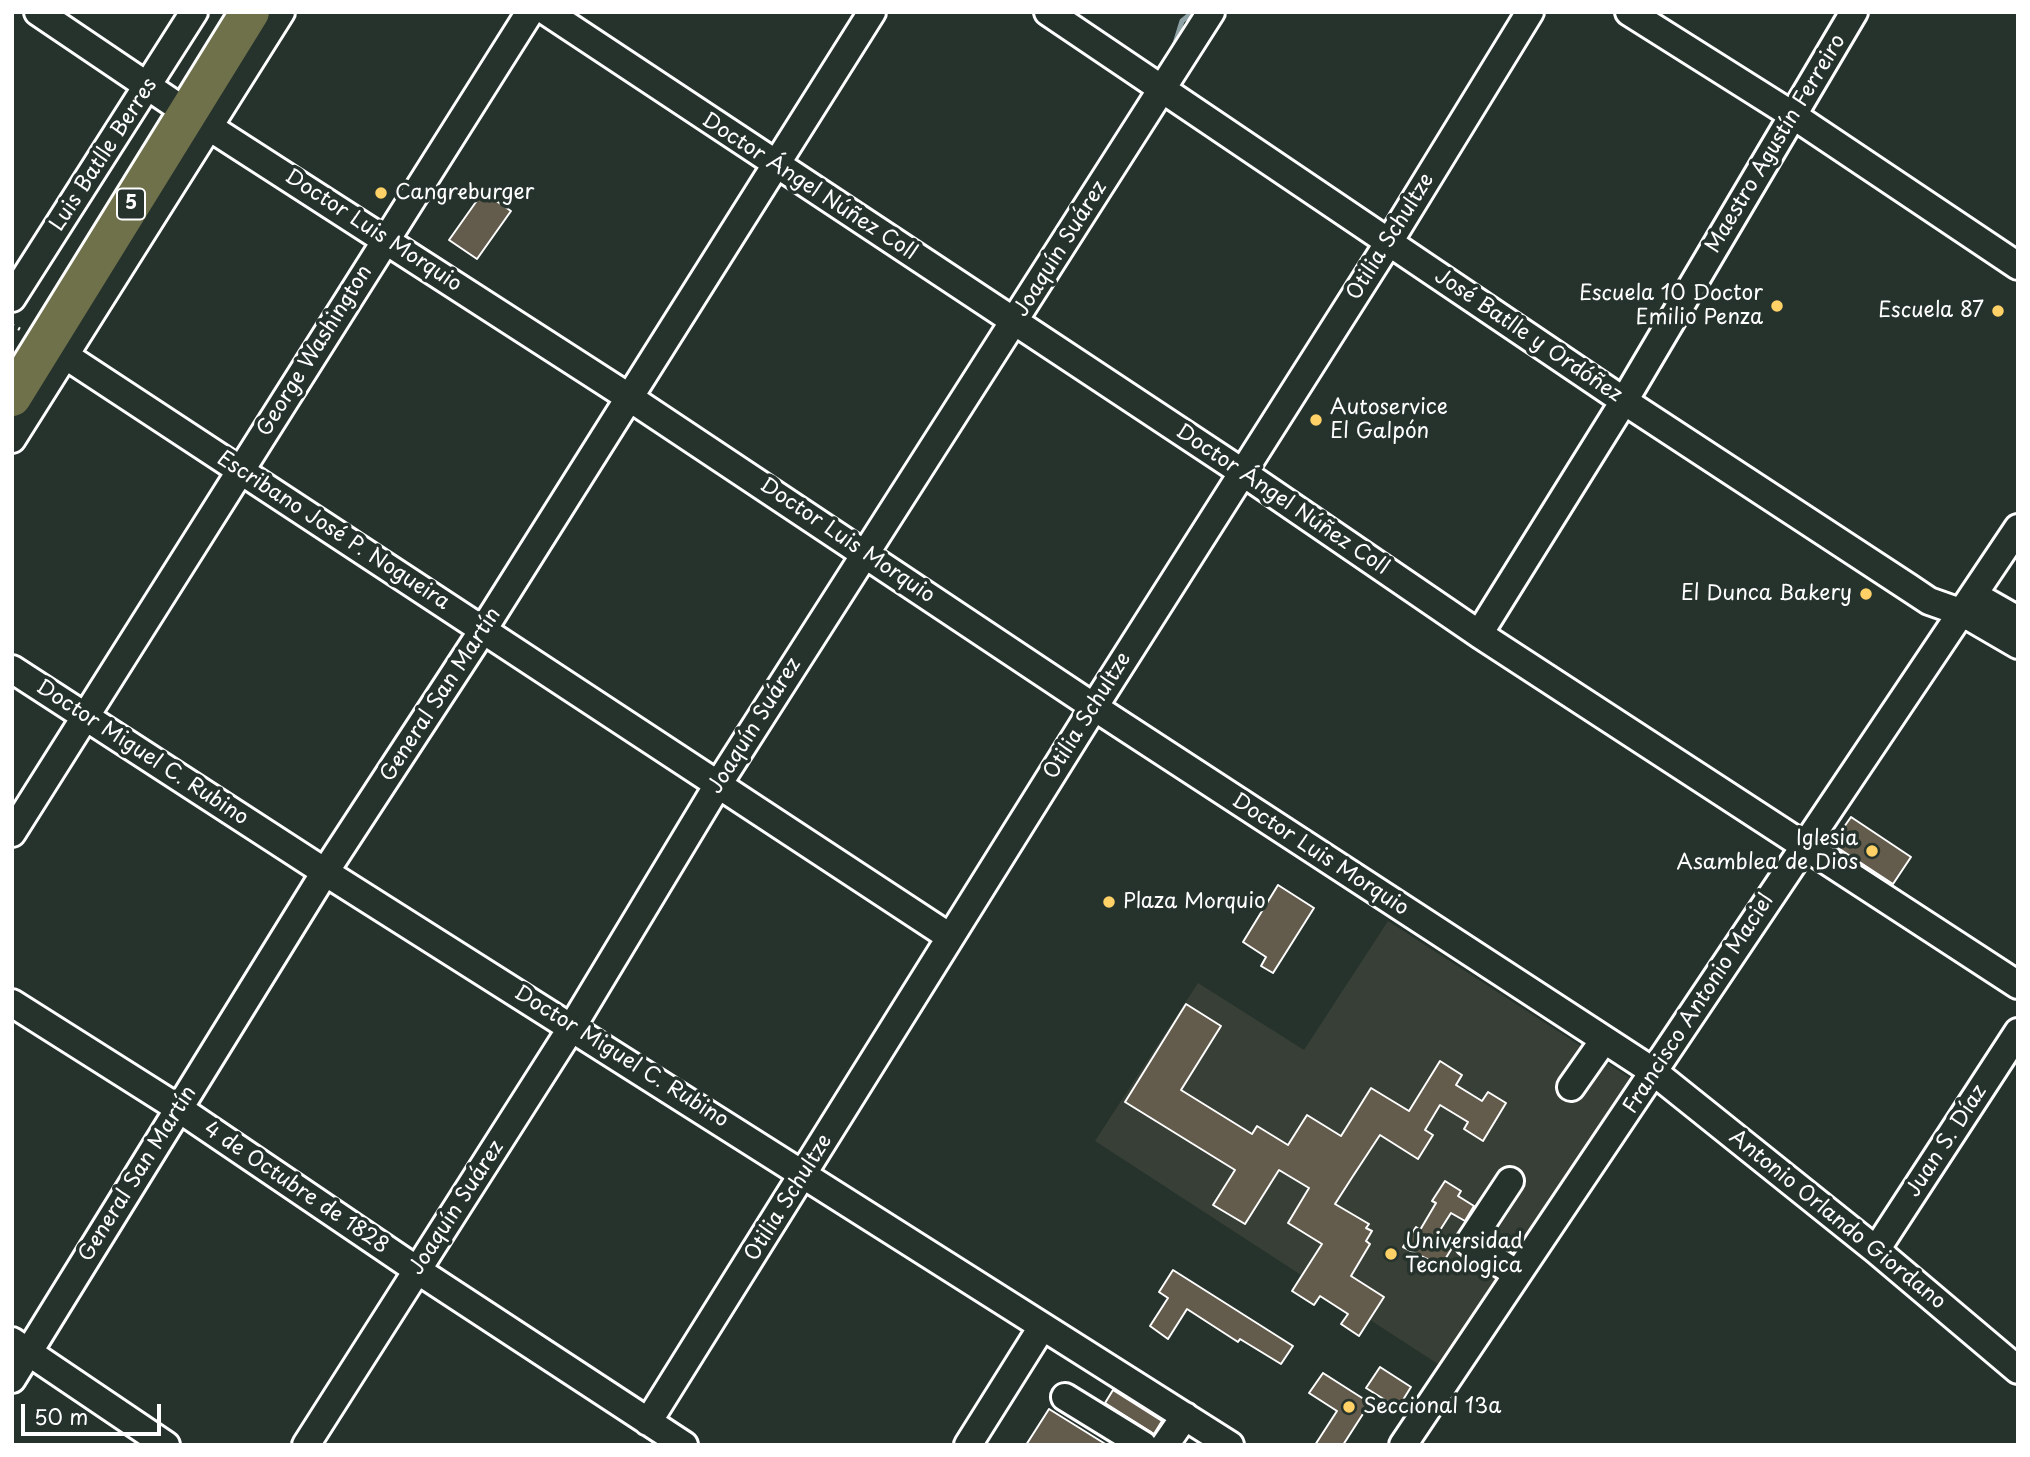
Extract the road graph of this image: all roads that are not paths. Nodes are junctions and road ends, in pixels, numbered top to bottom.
1 (38, 12) edge
2 (194, 12) edge
3 (227, 12) edge
4 (250, 12) edge
5 (281, 12) edge
6 (530, 12) edge
7 (547, 12) edge
8 (872, 12) edge
9 (1048, 12) edge
10 (1212, 12) edge
11 (1530, 12) edge
12 (1629, 12) edge
13 (1854, 12) edge
14 (1162, 88) junction
15 (179, 107) junction
16 (1794, 116) junction
17 (775, 166) junction
18 (386, 239) junction
19 (1389, 242) junction
20 (2018, 266) edge
21 (12, 298) edge
22 (1014, 322) junction
23 (66, 356) junction
24 (12, 357) edge
25 (12, 397) edge
26 (630, 398) junction
27 (1624, 401) junction
28 (12, 439) edge
29 (241, 471) junction
30 (1242, 472) junction
31 (2018, 528) edge
32 (866, 553) junction
33 (1968, 604) junction
34 (2018, 620) edge
35 (484, 630) junction
36 (1479, 634) junction
37 (2018, 645) edge
38 (12, 669) edge
39 (1094, 708) junction
40 (84, 716) junction
41 (719, 783) junction
42 (12, 833) edge
43 (1803, 846) junction
44 (326, 872) junction
45 (950, 937) junction
46 (2018, 985) edge
47 (12, 1003) edge
48 (572, 1027) junction
49 (2018, 1032) edge
50 (1604, 1040) junction
51 (1654, 1072) junction
52 (1571, 1087) dead end
53 (178, 1108) junction
54 (805, 1172) junction
55 (1510, 1181) dead end
56 (1876, 1250) junction
57 (417, 1270) junction
58 (1517, 1274) junction
59 (1042, 1327) junction
60 (21, 1347) edge
61 (2018, 1370) edge
62 (12, 1379) edge
63 (1065, 1397) dead end
64 (1185, 1416) junction
65 (648, 1422) junction
66 (166, 1445) edge
67 (306, 1445) edge
68 (684, 1445) edge
69 (968, 1445) edge
70 (1143, 1445) edge
71 (1165, 1445) edge
72 (1230, 1445) edge
73 (1403, 1445) edge

1 - 15 street, Doctor Luis Morquio
2 - 15 street, Luis Batlle Berres
3 - 15 highway, 5
4 - 15 highway, 5
5 - 15 street
6 - 18 street, George Washington
7 - 17 street, Doctor Ángel Núñez Coll
8 - 17 street, General San Martín
9 - 14 street, José Batlle y Ordóñez
10 - 14 street, Joaquín Suárez
11 - 19 street, Otilia Schultze
12 - 16 street
13 - 16 street, Maestro Agustín Ferreiro
14 - 19 street, José Batlle y Ordóñez
14 - 22 street, Joaquín Suárez
15 - 18 street, Doctor Luis Morquio
15 - 21 street, Luis Batlle Berres
15 - 23 street
15 - 24 highway, 5
15 - 25 highway, 5
16 - 20 street
16 - 27 street, Maestro Agustín Ferreiro
17 - 22 street, Doctor Ángel Núñez Coll
17 - 26 street, General San Martín
18 - 26 street, Doctor Luis Morquio
18 - 29 street, George Washington
19 - 27 street, José Batlle y Ordóñez
19 - 30 street, Otilia Schultze
22 - 30 street, Doctor Ángel Núñez Coll
22 - 32 street, Joaquín Suárez
23 - 28 street
23 - 29 street, Escribano José P. Nogueira
26 - 32 street, Doctor Luis Morquio
26 - 35 street, General San Martín
27 - 33 street, José Batlle y Ordóñez
27 - 36 street, Maestro Agustín Ferreiro
29 - 35 street, Escribano José P. Nogueira
29 - 40 street, George Washington
30 - 36 street, Doctor Ángel Núñez Coll
30 - 39 street, Otilia Schultze
31 - 33 street, Francisco Antonio Maciel
32 - 39 street, Doctor Luis Morquio
32 - 41 street, Joaquín Suárez
33 - 34 street, José Batlle y Ordóñez
33 - 37 street, José Batlle y Ordóñez
33 - 43 street, Francisco Antonio Maciel
35 - 41 street, Escribano José P. Nogueira
35 - 44 street, General San Martín
36 - 43 street, Doctor Ángel Núñez Coll
38 - 40 street, Doctor Miguel C. Rubino
39 - 45 street, Otilia Schultze
39 - 50 street, Doctor Luis Morquio
40 - 42 street, George Washington
40 - 44 street, Doctor Miguel C. Rubino
41 - 45 street, Escribano José P. Nogueira
41 - 48 street, Joaquín Suárez
43 - 46 street, Doctor Ángel Núñez Coll
43 - 51 street, Francisco Antonio Maciel
44 - 48 street, Doctor Miguel C. Rubino
44 - 53 street, General San Martín
45 - 54 street, Otilia Schultze
47 - 53 street, 4 de Octubre de 1828
48 - 54 street, Doctor Miguel C. Rubino
48 - 57 street, Joaquín Suárez
49 - 56 street, Juan S. Díaz
50 - 51 street, Doctor Luis Morquio
50 - 52 street
51 - 56 street, Antonio Orlando Giordano
51 - 58 street, Francisco Antonio Maciel
53 - 57 street, 4 de Octubre de 1828
53 - 60 street, General San Martín
54 - 59 street, Doctor Miguel C. Rubino
54 - 65 street, Otilia Schultze
55 - 58 street
56 - 61 street, Antonio Orlando Giordano
57 - 65 street, 4 de Octubre de 1828
57 - 67 street, Joaquín Suárez
58 - 73 street, Francisco Antonio Maciel
59 - 64 street, Doctor Miguel C. Rubino
59 - 69 street
60 - 62 street, General San Martín
60 - 66 street
63 - 70 street
64 - 71 street
64 - 72 street, Doctor Miguel C. Rubino
65 - 68 street, 4 de Octubre de 1828

